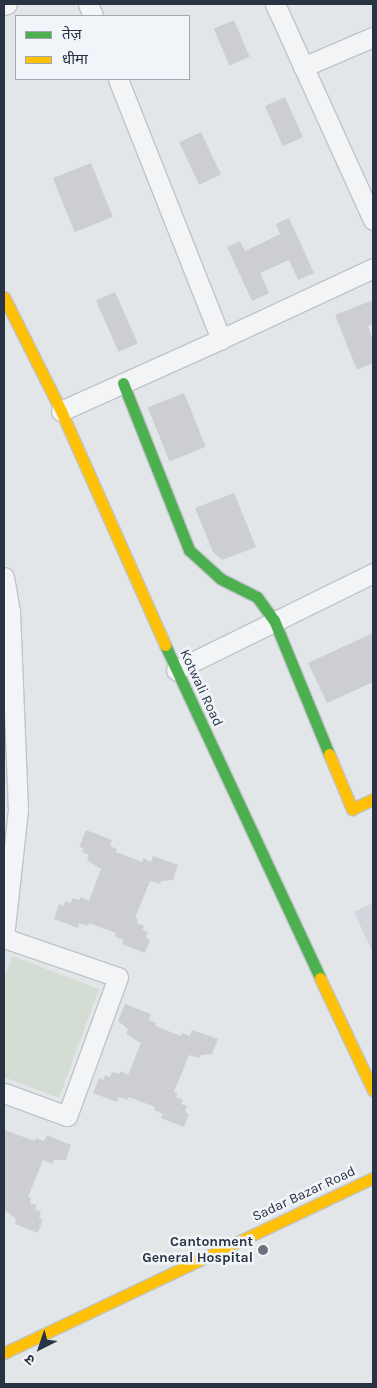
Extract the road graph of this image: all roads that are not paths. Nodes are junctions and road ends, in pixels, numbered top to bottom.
1 (274, 4) edge
2 (373, 37) edge
3 (303, 67) junction
4 (118, 80) edge
5 (373, 220) edge
6 (373, 268) edge
7 (4, 297) edge
8 (220, 339) junction
9 (123, 383) junction
10 (61, 411) junction
11 (373, 573) edge
12 (4, 577) edge
13 (274, 620) junction
14 (176, 670) junction
15 (373, 799) edge
16 (4, 937) edge
17 (373, 1090) edge
18 (4, 1093) edge
19 (373, 1178) edge
20 (4, 1353) edge

1 - 3 street
2 - 3 street
3 - 5 street
4 - 8 street
6 - 8 street
7 - 10 street, Kotwali Road
8 - 9 street
9 - 10 street
9 - 13 street
10 - 14 street, Kotwali Road
11 - 13 street
12 - 16 street
13 - 14 street
13 - 15 street
14 - 17 street, Kotwali Road
16 - 18 street
19 - 20 street, Sadar Bazar Road

